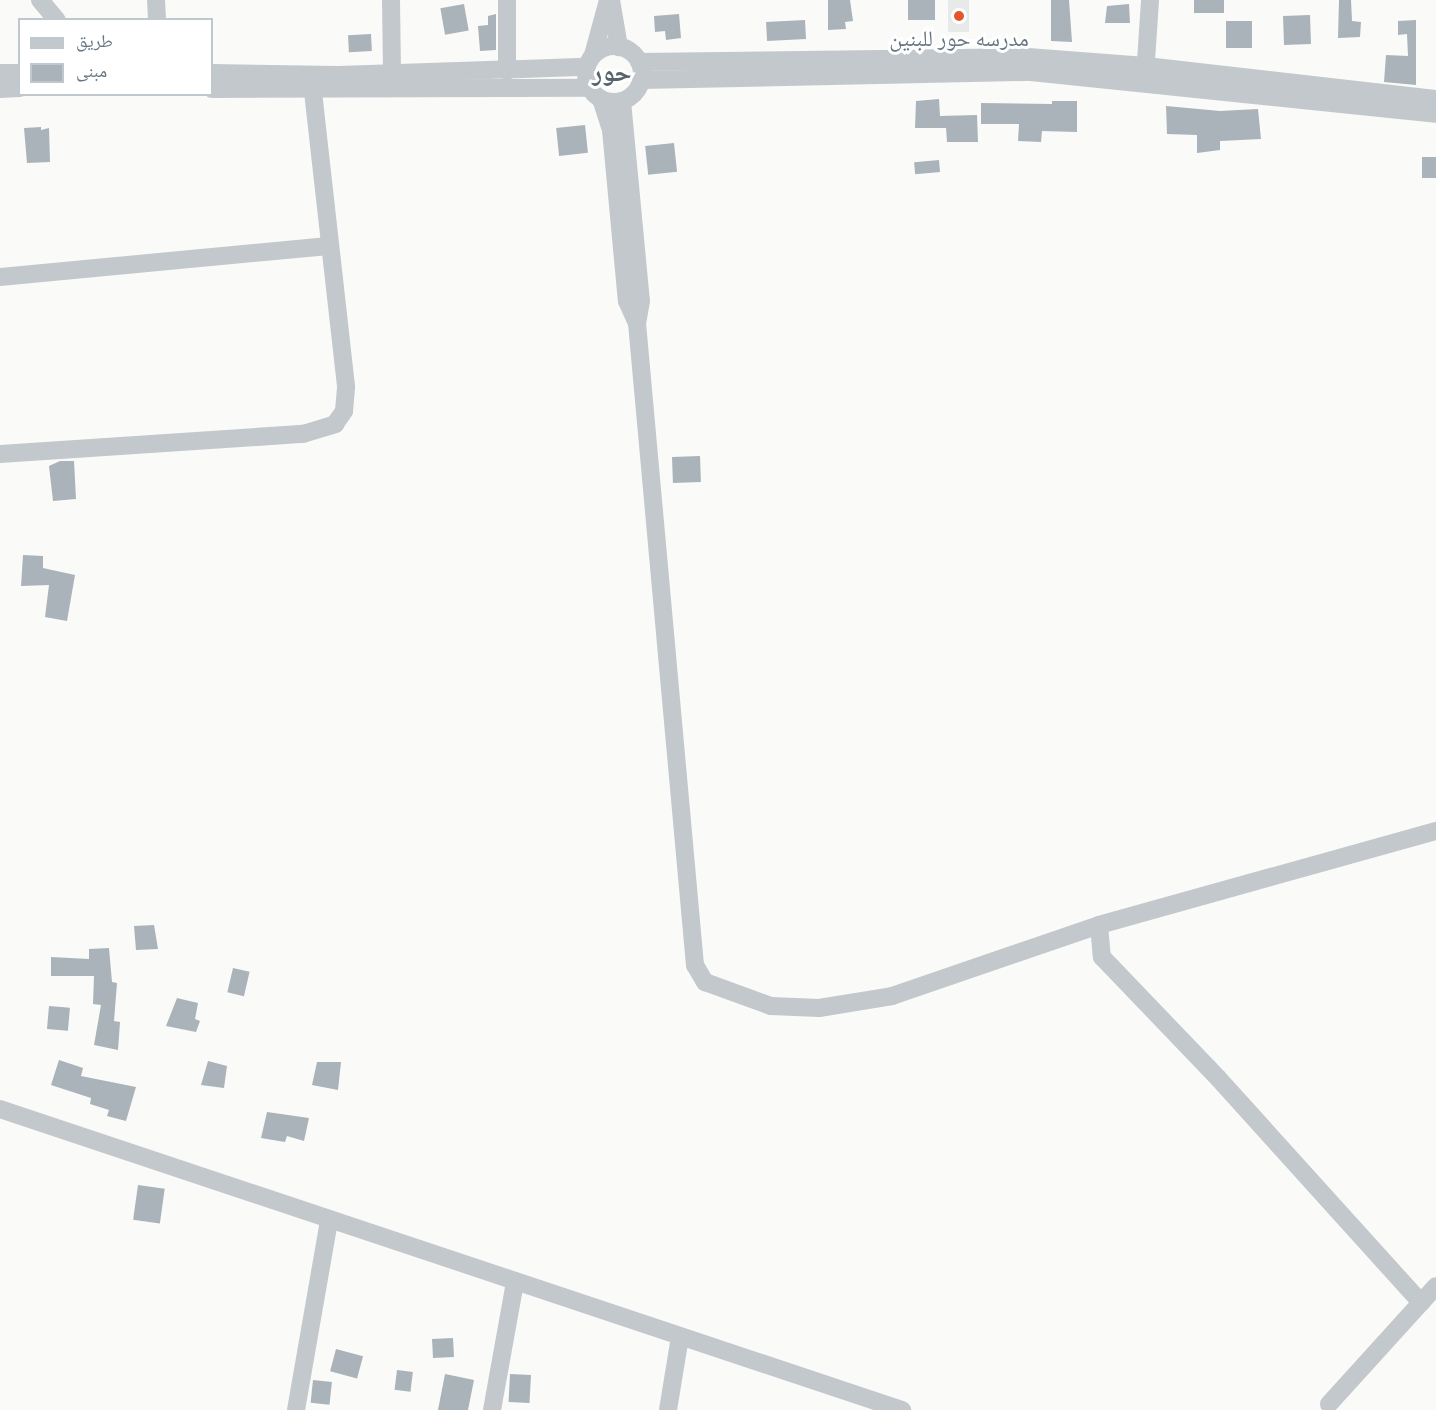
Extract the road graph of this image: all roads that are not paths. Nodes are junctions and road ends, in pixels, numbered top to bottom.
1 (40, 0) edge
2 (156, 0) edge
3 (391, 0) edge
4 (507, 0) edge
5 (610, 0) edge
6 (1150, 0) edge
7 (55, 18) edge
8 (157, 18) edge
9 (620, 46) junction
10 (590, 61) junction
11 (507, 71) junction
12 (640, 71) junction
13 (18, 73) edge
14 (213, 73) edge
15 (0, 74) edge
16 (392, 74) junction
17 (1145, 75) junction
18 (18, 88) edge
19 (213, 88) edge
20 (0, 89) edge
21 (313, 90) junction
22 (596, 93) junction
23 (1436, 99) edge
24 (622, 101) junction
25 (1436, 114) edge
26 (328, 246) junction
27 (0, 277) edge
28 (637, 322) junction
29 (0, 454) edge
30 (1436, 831) edge
31 (1099, 925) junction
32 (0, 1109) edge
33 (329, 1221) junction
34 (515, 1282) junction
35 (1436, 1286) edge
36 (1421, 1303) junction
37 (680, 1337) junction
38 (1329, 1404) dead end
39 (296, 1410) edge
40 (492, 1410) edge
41 (668, 1410) edge
42 (902, 1410) edge

1 - 7 street
2 - 8 street
3 - 16 street
4 - 11 street
5 - 9 street
5 - 10 street
6 - 17 street
9 - 10 street
9 - 12 street
10 - 11 street
10 - 22 street
11 - 16 street
12 - 17 street
12 - 24 street
13 - 15 street
14 - 16 street
17 - 23 street
17 - 25 street
18 - 20 street
19 - 21 street
21 - 22 street
21 - 26 street
22 - 24 street
22 - 28 street
24 - 28 street
26 - 27 street
26 - 29 street
28 - 31 street
30 - 31 street
31 - 36 street
32 - 33 street
33 - 34 street
33 - 39 street
34 - 37 street
34 - 40 street
35 - 36 street
36 - 38 street
37 - 41 street
37 - 42 street

